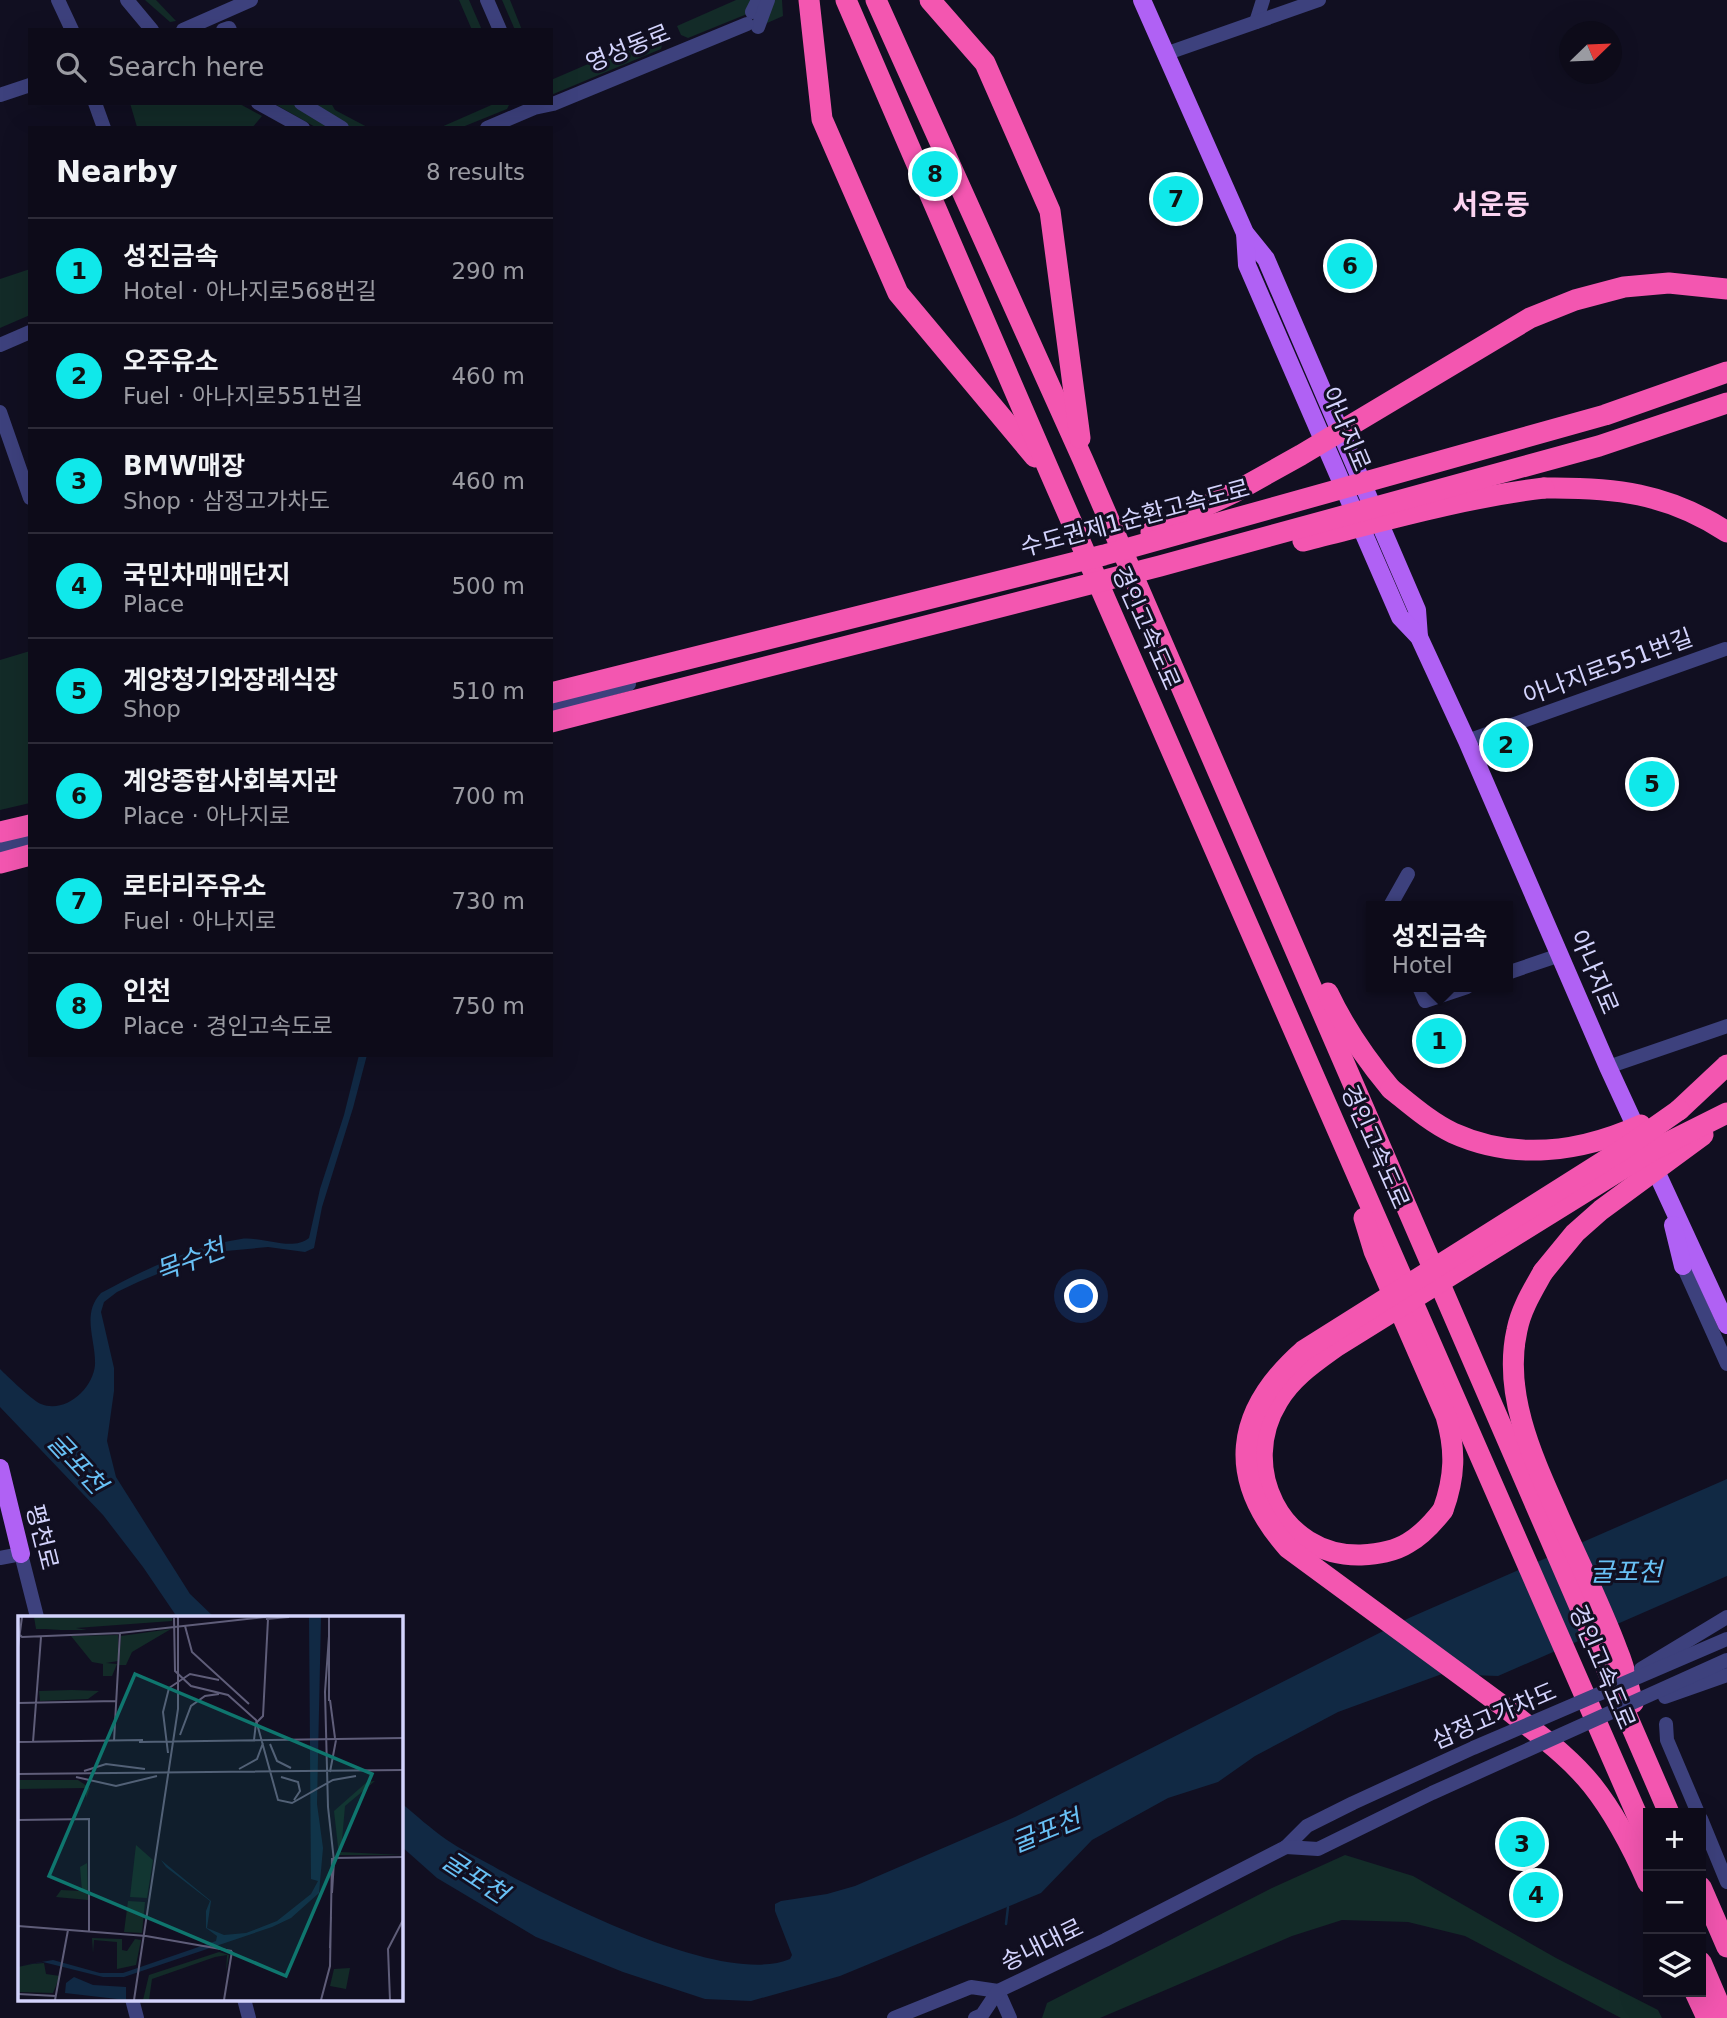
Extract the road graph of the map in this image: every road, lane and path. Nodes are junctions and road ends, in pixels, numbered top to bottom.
1 (58, 0) edge
2 (127, 0) edge
3 (251, 0) edge
4 (487, 0) edge
5 (768, 0) edge
6 (809, 0) edge
7 (846, 0) edge
8 (876, 0) edge
9 (930, 0) edge
10 (1142, 0) edge
11 (1263, 0) edge
12 (1319, 0) edge
13 (754, 16) edge
14 (1256, 22) junction
15 (71, 28) edge
16 (150, 28) edge
17 (188, 28) edge
18 (499, 28) edge
19 (1165, 54) junction
20 (28, 86) edge
21 (0, 95) edge
22 (553, 104) edge
23 (95, 105) edge
24 (262, 105) edge
25 (303, 105) edge
26 (533, 106) edge
27 (319, 121) edge
28 (103, 126) edge
29 (299, 126) edge
30 (491, 126) edge
31 (1727, 289) edge
32 (28, 333) edge
33 (0, 345) edge
34 (1727, 372) edge
35 (1727, 403) edge
36 (0, 412) edge
37 (1083, 460) junction
38 (1051, 475) junction
39 (28, 492) edge
40 (1727, 532) edge
41 (1104, 555) junction
42 (1160, 566) junction
43 (1725, 649) dead end
44 (705, 664) dead end
45 (553, 693) edge
46 (553, 704) edge
47 (553, 721) edge
48 (1467, 741) junction
49 (28, 825) edge
50 (0, 832) edge
51 (28, 841) edge
52 (0, 848) edge
53 (28, 856) edge
54 (0, 863) edge
55 (1408, 874) dead end
56 (1393, 901) edge
57 (1278, 911) junction
58 (1559, 955) junction
59 (1513, 971) edge
60 (1421, 992) edge
61 (1452, 992) edge
62 (1727, 1026) edge
63 (1727, 1065) edge
64 (1608, 1067) junction
65 (1679, 1110) junction
66 (1727, 1113) edge
67 (1338, 1128) junction
68 (1663, 1184) junction
69 (1683, 1266) joint
70 (1727, 1325) edge
71 (1727, 1364) edge
72 (0, 1468) edge
73 (1555, 1532) junction
74 (21, 1553) junction
75 (0, 1559) edge
76 (37, 1616) edge
77 (1727, 1617) edge
78 (1727, 1639) edge
79 (1727, 1660) edge
80 (1727, 1675) edge
81 (1607, 1692) junction
82 (1613, 1711) junction
83 (1666, 1724) dead end
84 (1667, 1808) edge
85 (1696, 1808) edge
86 (1643, 1828) edge
87 (1706, 1831) edge
88 (1286, 1847) junction
89 (1643, 1873) edge
90 (1727, 1882) edge
91 (1706, 1899) edge
92 (1105, 1940) joint
93 (1727, 1947) edge
94 (1706, 1974) edge
95 (998, 1991) junction
96 (1697, 1997) edge
97 (132, 2000) edge
98 (244, 2000) edge
99 (137, 2018) edge
100 (250, 2018) edge
101 (894, 2018) edge
102 (975, 2018) edge
103 (1010, 2018) edge
104 (1707, 2018) edge
105 (1725, 2018) edge

1 - 15 street
2 - 16 street
3 - 17 street
4 - 18 street
5 - 13 street
6 - 38 highway, 경인고속도로
7 - 38 highway, 경인고속도로
8 - 37 highway, 경인고속도로
9 - 37 highway, 경인고속도로
10 - 19 main road, 아나지로
11 - 14 street
12 - 14 street
13 - 22 street, 영성동로
14 - 19 street
19 - 48 main road, 아나지로
20 - 21 street
23 - 28 street
24 - 29 street
25 - 27 street
26 - 30 street, 영성동로
31 - 41 highway, bridge
32 - 33 street
34 - 41 highway, 수도권제1순환고속도로, bridge
35 - 42 highway, bridge
36 - 39 street
37 - 57 highway, 경인고속도로
38 - 67 highway, 경인고속도로
40 - 42 highway, bridge
41 - 45 highway, 수도권제1순환고속도로, bridge
42 - 47 highway, bridge
43 - 48 street, 아나지로551번길
44 - 46 street
48 - 58 main road, 아나지로
49 - 50 highway
51 - 52 street
53 - 54 highway
55 - 56 street
57 - 65 highway, bridge
57 - 73 highway, 경인고속도로
58 - 59 street
58 - 64 main road, 아나지로
60 - 61 street
62 - 64 street
63 - 65 highway
64 - 68 main road, 아나지로
65 - 89 highway, bridge
66 - 67 highway, bridge
66 - 73 highway, bridge
67 - 86 highway, 경인고속도로
68 - 69 main road
68 - 70 main road, 아나지로
69 - 71 street
72 - 74 main road, 평천로
73 - 84 highway
74 - 75 street
74 - 76 street, 평천로
77 - 81 street, bridge
78 - 81 street, 삼정고가차도, bridge
79 - 82 street, 삼정고가차도, bridge
80 - 82 street, bridge
81 - 88 street, 삼정고가차도, bridge
82 - 88 street, 삼정고가차도, bridge
83 - 85 street
87 - 90 street
88 - 92 street, 삼정고가차도
91 - 93 highway
92 - 95 street, 송내대로
94 - 105 highway
95 - 101 street, 송내대로
95 - 102 street, 송내대로
95 - 103 street
96 - 104 highway
97 - 99 street
98 - 100 street

